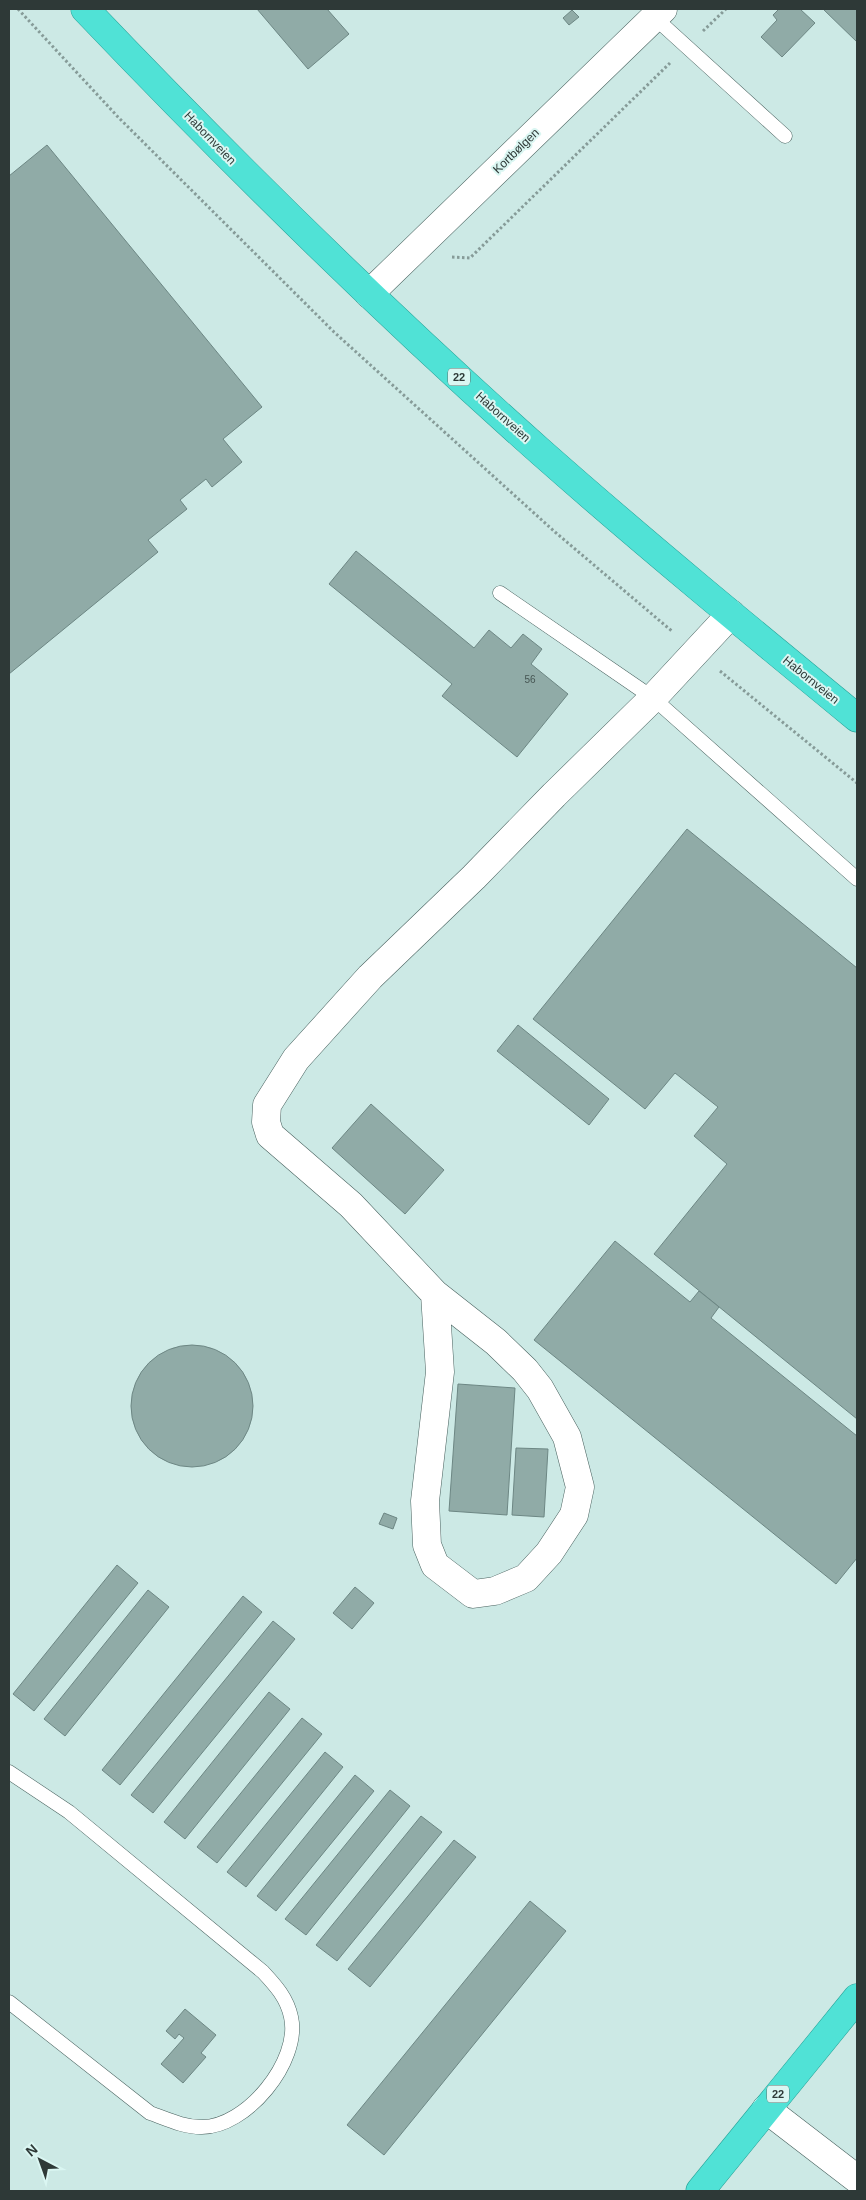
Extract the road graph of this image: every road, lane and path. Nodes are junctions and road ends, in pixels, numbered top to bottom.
1 (18, 9) edge
2 (85, 9) edge
3 (726, 9) edge
4 (658, 13) edge
5 (686, 47) junction
6 (786, 136) dead end
7 (422, 241) junction
8 (369, 294) junction
9 (500, 593) dead end
10 (731, 614) junction
11 (697, 653) junction
12 (653, 698) junction
13 (857, 718) edge
14 (857, 783) edge
15 (857, 879) edge
16 (435, 1294) junction
17 (9, 1772) edge
18 (857, 1998) edge
19 (9, 2002) edge
20 (766, 2109) junction
21 (857, 2179) edge
22 (700, 2191) edge

1 - 11 path
2 - 8 highway, Habornveien / 22
3 - 5 path
4 - 5 lane
4 - 7 street, Kortbølgen
5 - 6 lane
5 - 7 path
7 - 8 street, Kortbølgen
8 - 10 highway, Habornveien / 22
9 - 12 lane
10 - 11 street
10 - 13 highway, Habornveien / 22
11 - 12 street
11 - 14 path
12 - 15 lane
12 - 16 street
16 - 16 street
17 - 19 lane
18 - 20 highway, 22
20 - 21 street
20 - 22 highway, 22

